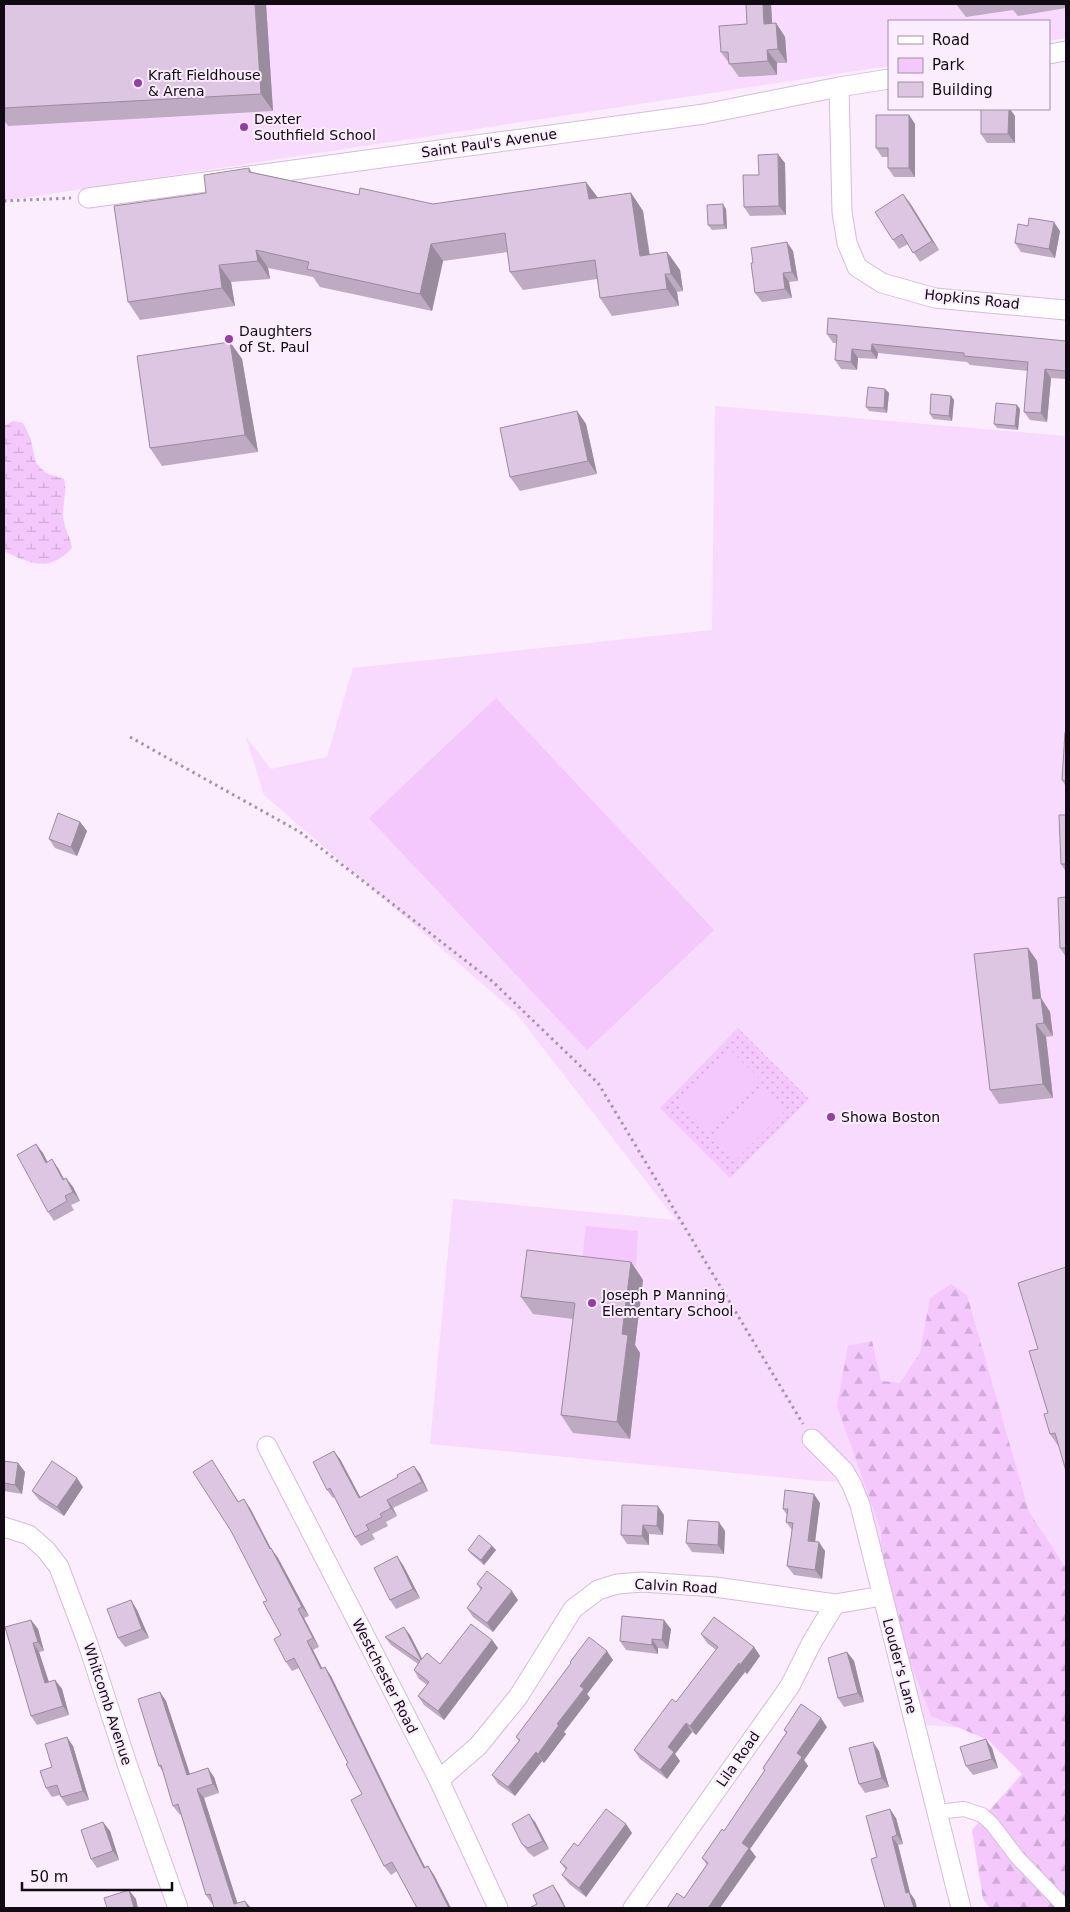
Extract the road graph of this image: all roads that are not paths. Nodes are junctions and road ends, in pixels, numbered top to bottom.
1 (1066, 51) edge
2 (1050, 54) edge
3 (888, 79) edge
4 (839, 87) junction
5 (88, 198) road end
6 (1066, 310) edge
7 (812, 1439) road end
8 (267, 1446) dead end
9 (4, 1527) edge
10 (882, 1596) junction
11 (835, 1604) junction
12 (439, 1780) junction
13 (937, 1812) junction
14 (178, 1908) edge
15 (498, 1908) edge
16 (633, 1908) edge
17 (961, 1908) edge
18 (1066, 1908) edge

1 - 2 street
3 - 4 street, Saint Paul's Avenue
4 - 5 street, Saint Paul's Avenue
4 - 6 street, Hopkins Road
7 - 10 street, Louder's Lane
8 - 12 street, Westchester Road
9 - 14 street, Whitcomb Avenue
10 - 11 street, Calvin Road
10 - 13 street, Louder's Lane
11 - 12 street, Calvin Road
11 - 16 street, Lila Road
12 - 15 street, Westchester Road
13 - 17 street, Louder's Lane
13 - 18 street

